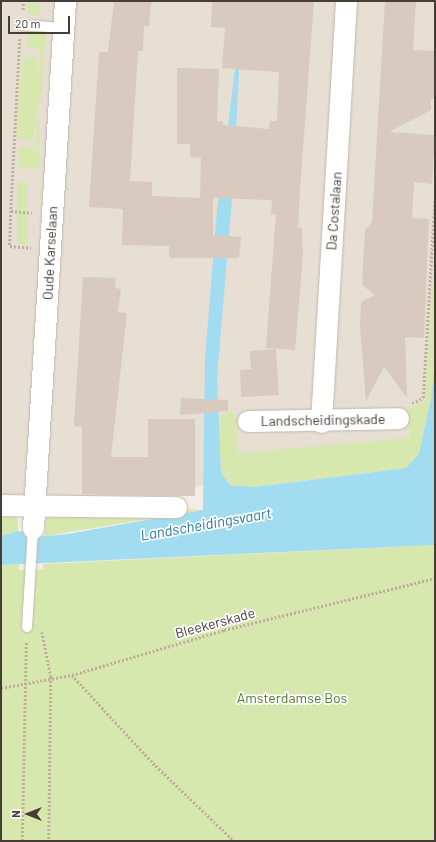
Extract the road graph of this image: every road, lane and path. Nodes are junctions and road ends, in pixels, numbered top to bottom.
1 (23, 1) edge
2 (64, 1) edge
3 (346, 1) edge
4 (21, 25) junction
5 (63, 28) junction
6 (435, 198) edge
7 (11, 212) junction
8 (52, 214) junction
9 (50, 249) junction
10 (398, 418) joint
11 (248, 421) dead end
12 (321, 422) junction
13 (35, 504) junction
14 (1, 505) edge
15 (176, 507) dead end
16 (32, 528) joint
17 (435, 578) edge
18 (40, 625) dead end
19 (27, 627) joint
20 (72, 675) junction
21 (51, 678) junction
22 (24, 686) junction
23 (1, 688) edge
24 (22, 841) edge
25 (49, 841) edge
26 (234, 841) edge

1 - 4 path
2 - 5 street, Oude Karselaan
3 - 12 street, Da Costalaan
4 - 5 lane
4 - 7 path
5 - 8 street, Oude Karselaan
6 - 10 path
7 - 8 path
7 - 9 path
8 - 9 street, Oude Karselaan
9 - 13 street, Oude Karselaan
10 - 12 street, Landscheidingskade
11 - 12 street, Landscheidingskade
13 - 14 street
13 - 15 street
13 - 16 street, Oude Karselaan
16 - 19 lane, Oude Karselaan
17 - 20 path, Bleekerskade
18 - 21 path
19 - 22 path
20 - 21 path, Bleekerskade
20 - 26 path
21 - 22 path, Bleekerskade
21 - 25 path
22 - 23 path, Bleekerskade
22 - 24 path

